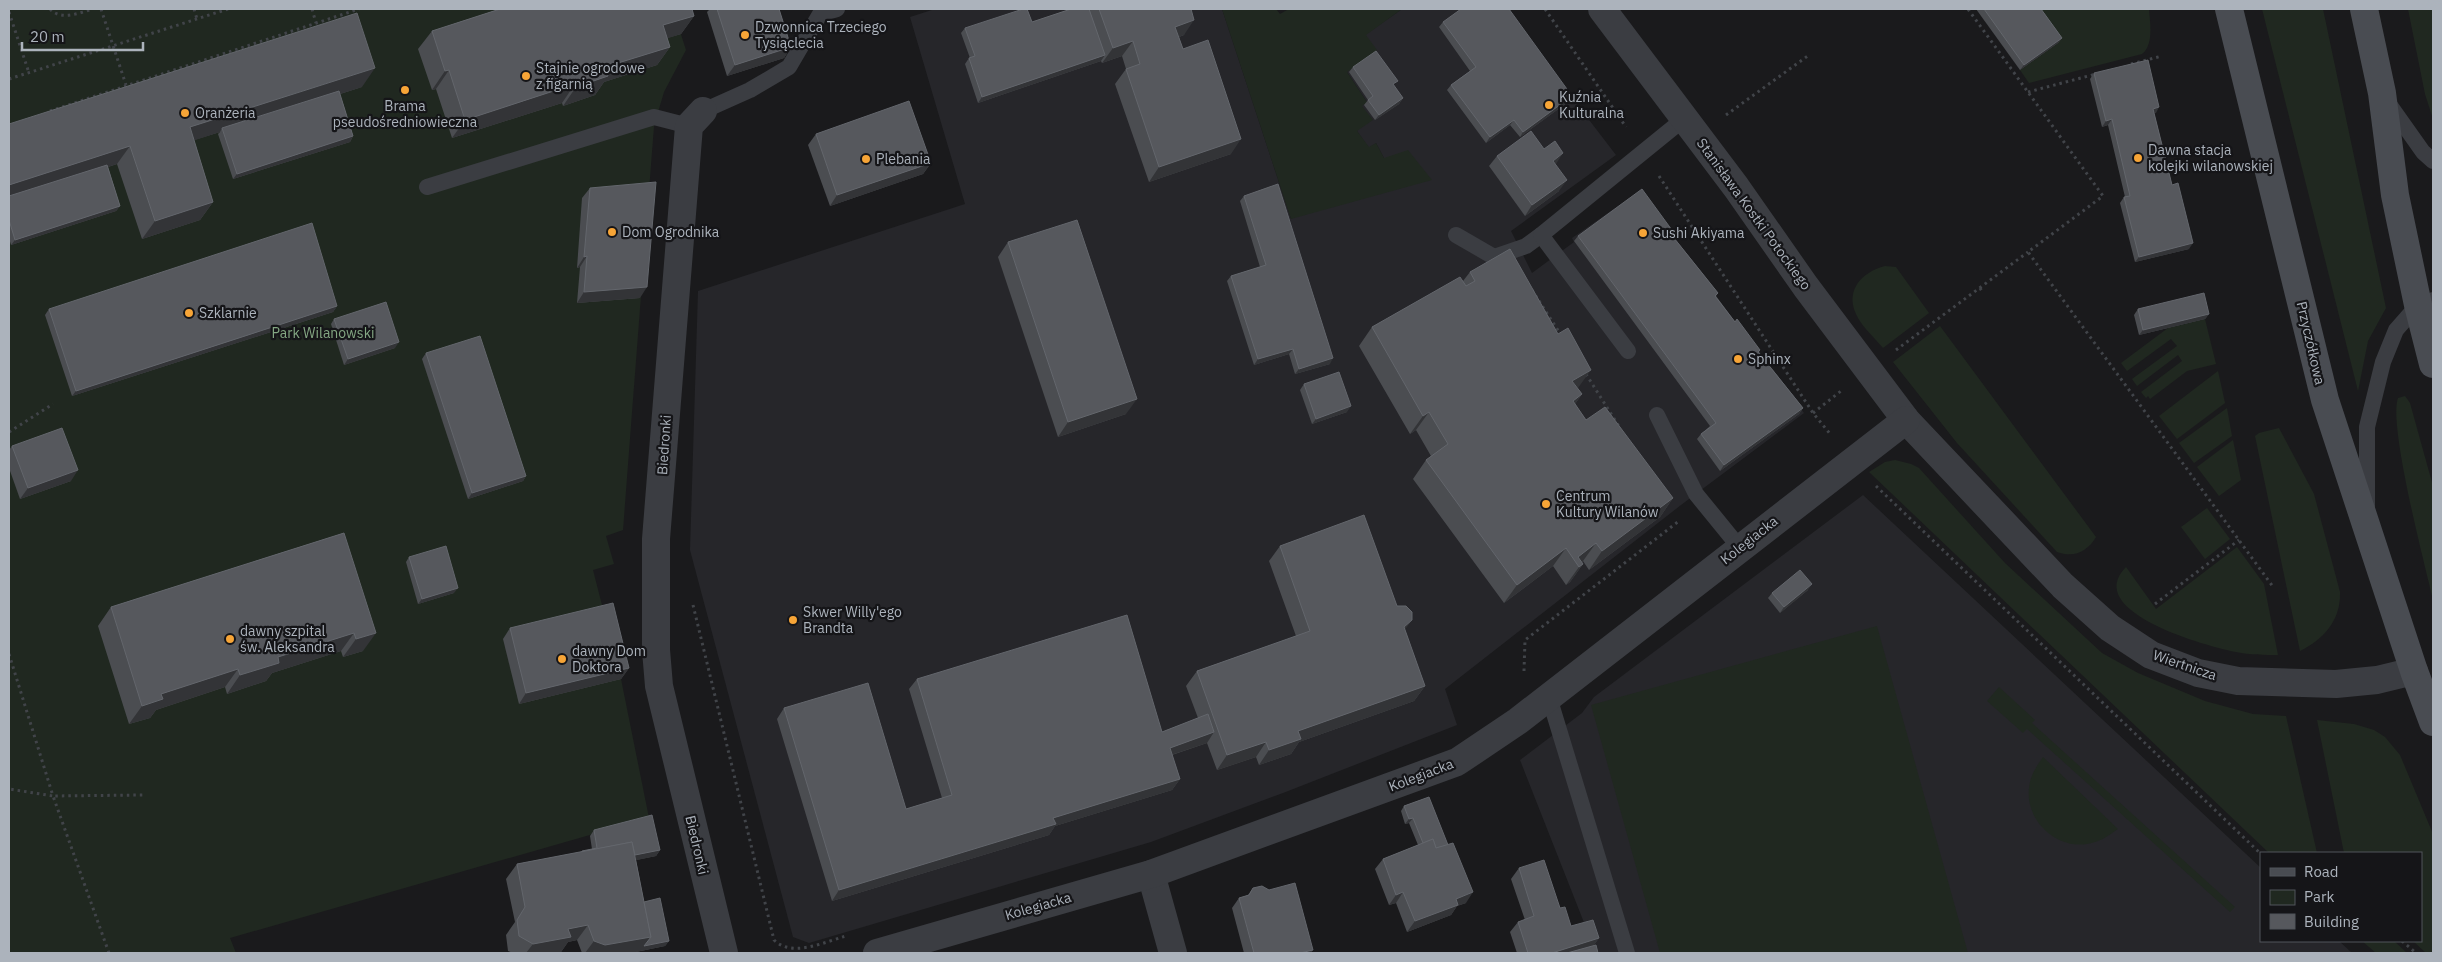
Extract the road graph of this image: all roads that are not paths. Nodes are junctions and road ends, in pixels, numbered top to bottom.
1 (837, 9) edge
2 (1602, 9) edge
3 (2229, 9) edge
4 (2364, 9) edge
5 (819, 12) edge
6 (2382, 94) junction
7 (696, 118) junction
8 (1685, 118) junction
9 (2433, 161) edge
10 (427, 187) dead end
11 (1456, 235) dead end
12 (1541, 235) junction
13 (2426, 302) edge
14 (1628, 352) dead end
15 (2433, 364) edge
16 (1658, 415) dead end
17 (1906, 420) junction
18 (2367, 523) junction
19 (1740, 548) junction
20 (2414, 671) junction
21 (1549, 697) junction
22 (2433, 722) edge
23 (1151, 874) junction
24 (724, 953) edge
25 (877, 953) edge
26 (1173, 953) edge
27 (1627, 953) edge

1 - 5 lane
2 - 8 street, Stanisława Kostki Potockiego
3 - 18 main road, Przyczółkowa
4 - 6 main road
5 - 7 lane
6 - 9 lane
6 - 13 main road
7 - 10 lane
7 - 24 street, Biedronki
8 - 12 lane
8 - 17 street, Stanisława Kostki Potockiego
11 - 12 lane
12 - 14 lane
13 - 15 main road
13 - 18 lane
16 - 19 lane
17 - 19 street, Kolegiacka
17 - 20 street, Wiertnicza
18 - 20 main road, Przyczółkowa
19 - 21 street, Kolegiacka
20 - 22 main road
21 - 23 street, Kolegiacka
21 - 27 lane
23 - 25 street, Kolegiacka
23 - 26 street

